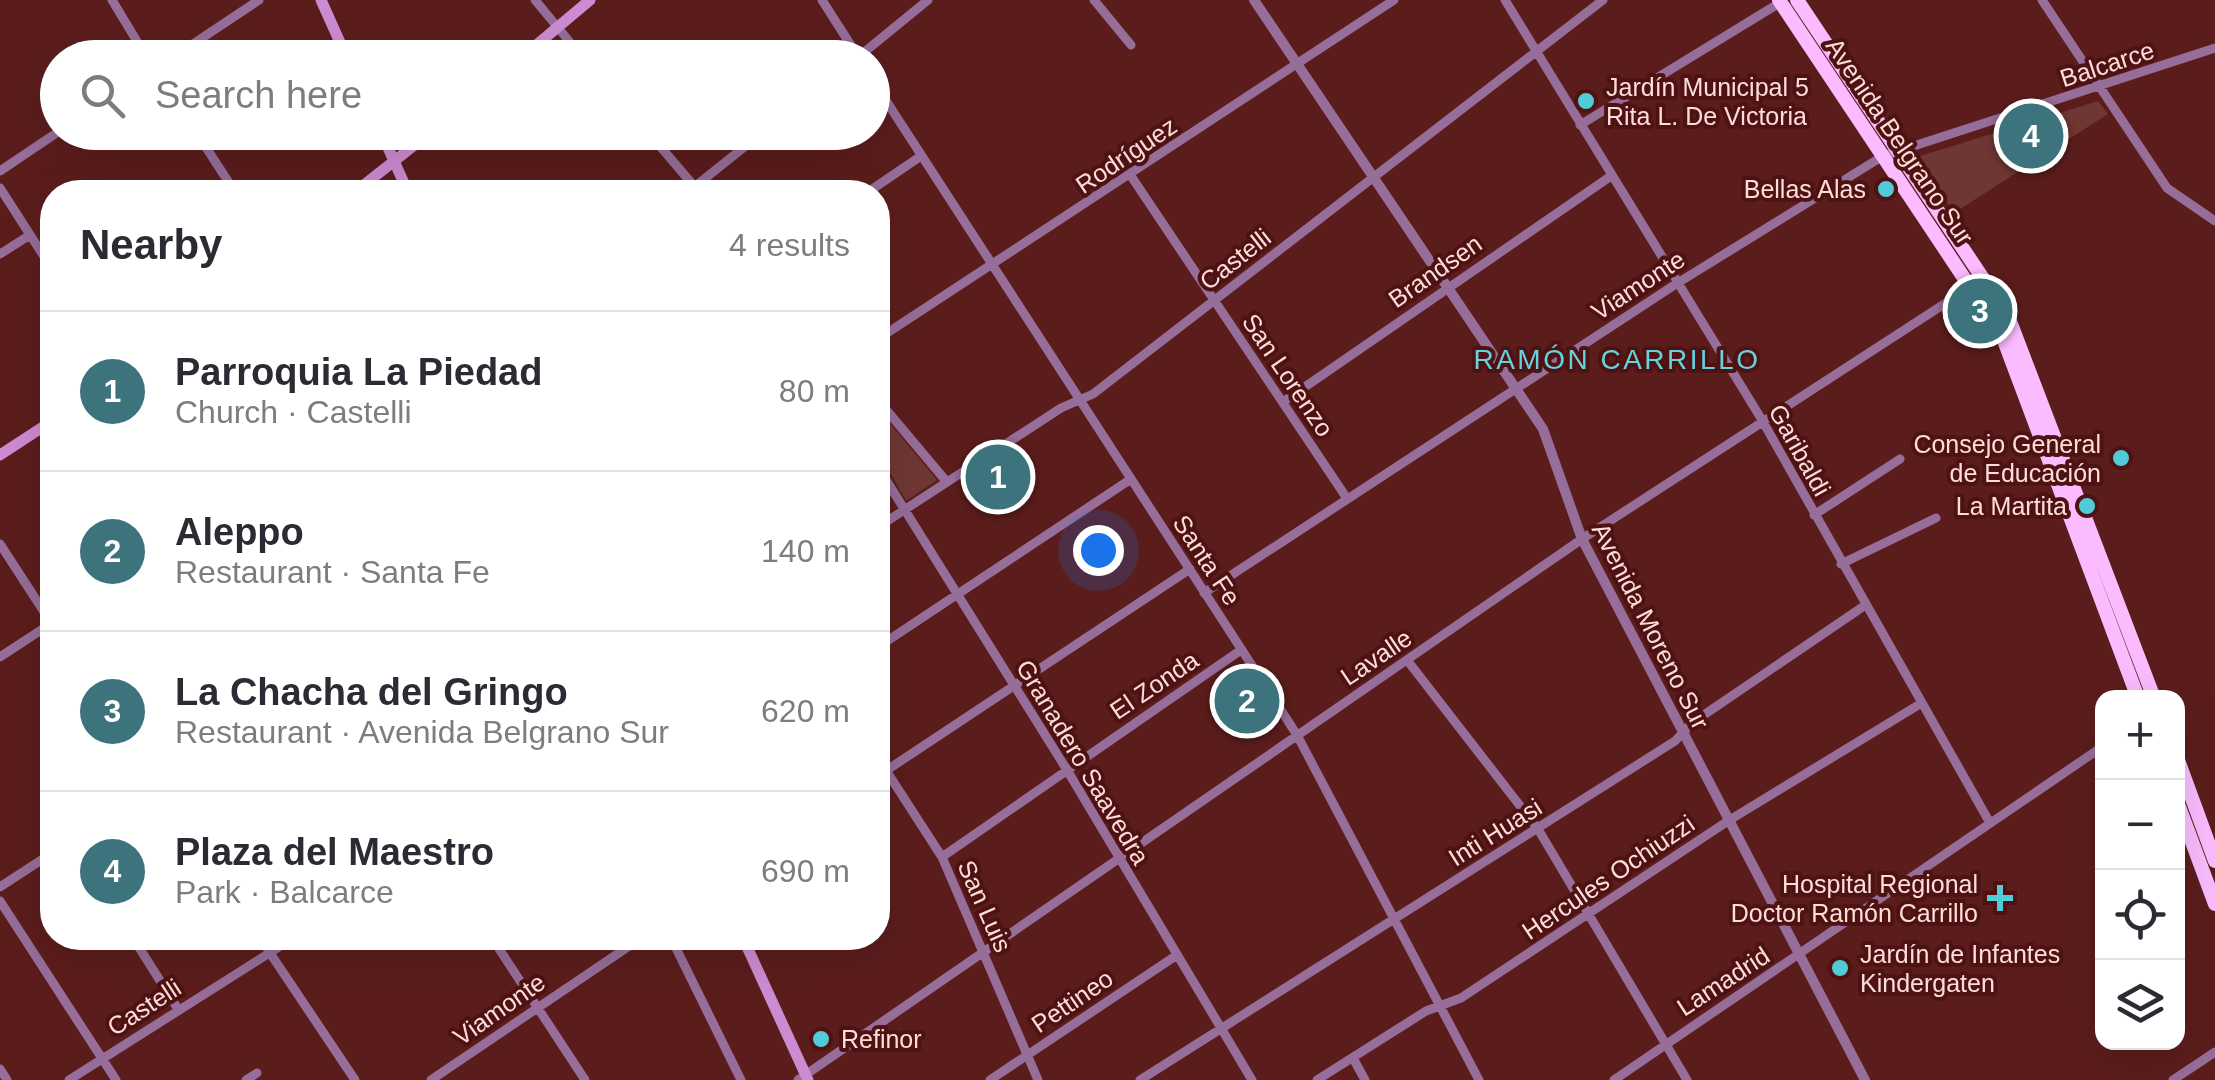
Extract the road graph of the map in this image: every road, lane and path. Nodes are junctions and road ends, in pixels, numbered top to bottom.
1 (112, 0) edge
2 (260, 0) edge
3 (321, 0) edge
4 (535, 0) edge
5 (590, 0) edge
6 (822, 0) edge
7 (928, 0) edge
8 (1094, 0) edge
9 (1254, 0) edge
10 (1394, 0) edge
11 (1506, 0) edge
12 (1602, 0) edge
13 (1797, 0) edge
14 (1780, 1) edge
15 (2048, 1) edge
16 (557, 27) junction
17 (136, 40) edge
18 (199, 40) edge
19 (339, 40) edge
20 (542, 40) edge
21 (568, 40) edge
22 (847, 40) edge
23 (879, 40) edge
24 (1131, 45) dead end
25 (2215, 48) edge
26 (1537, 49) junction
27 (1298, 64) junction
28 (2101, 88) junction
29 (890, 107) edge
30 (1580, 125) junction
31 (40, 144) edge
32 (208, 150) edge
33 (389, 150) edge
34 (409, 150) edge
35 (662, 150) edge
36 (742, 150) edge
37 (1890, 153) junction
38 (922, 156) junction
39 (394, 162) junction
40 (0, 170) edge
41 (1131, 176) junction
42 (1375, 176) junction
43 (1611, 176) junction
44 (227, 180) edge
45 (371, 180) edge
46 (402, 180) edge
47 (685, 180) edge
48 (707, 180) edge
49 (886, 180) edge
50 (0, 188) edge
51 (2215, 221) edge
52 (30, 235) junction
53 (40, 250) edge
54 (0, 254) edge
55 (994, 266) junction
56 (1984, 278) junction
57 (1676, 284) junction
58 (1448, 285) junction
59 (1970, 287) junction
60 (1214, 301) junction
61 (890, 331) edge
62 (1516, 388) junction
63 (1080, 400) junction
64 (1283, 402) junction
65 (890, 414) edge
66 (1762, 420) junction
67 (40, 429) edge
68 (0, 455) edge
69 (1900, 459) dead end
70 (1132, 479) junction
71 (946, 481) junction
72 (890, 486) edge
73 (1346, 497) junction
74 (904, 509) junction
75 (1814, 514) junction
76 (890, 518) edge
77 (1936, 518) dead end
78 (1582, 540) junction
79 (0, 544) edge
80 (1841, 564) junction
81 (1190, 569) junction
82 (1204, 592) junction
83 (957, 595) junction
84 (40, 605) edge
85 (1864, 606) junction
86 (40, 631) edge
87 (890, 639) edge
88 (1241, 650) junction
89 (0, 657) edge
90 (1407, 660) junction
91 (1014, 686) junction
92 (2135, 690) edge
93 (2151, 690) edge
94 (1920, 704) junction
95 (1298, 734) junction
96 (1682, 734) junction
97 (2095, 752) edge
98 (890, 769) edge
99 (1067, 770) junction
100 (2185, 774) edge
101 (890, 785) edge
102 (1728, 821) junction
103 (1990, 822) junction
104 (2208, 822) edge
105 (2185, 823) edge
106 (1538, 828) junction
107 (942, 857) junction
108 (1119, 858) junction
109 (40, 861) edge
110 (2215, 861) edge
111 (0, 887) edge
112 (0, 901) edge
113 (2215, 904) edge
114 (1589, 913) junction
115 (1397, 918) junction
116 (141, 950) edge
117 (272, 950) edge
118 (500, 950) edge
119 (623, 950) edge
120 (677, 950) edge
121 (749, 950) edge
122 (269, 952) junction
123 (984, 952) junction
124 (1177, 955) junction
125 (1797, 956) junction
126 (1442, 1005) junction
127 (538, 1008) junction
128 (178, 1009) junction
129 (1222, 1027) junction
130 (1666, 1043) junction
131 (2215, 1052) edge
132 (1028, 1054) junction
133 (102, 1058) junction
134 (1352, 1058) junction
135 (0, 1068) edge
136 (257, 1073) dead end
137 (804, 1078) edge
138 (7, 1080) edge
139 (69, 1080) edge
140 (116, 1080) edge
141 (246, 1080) edge
142 (355, 1080) edge
143 (431, 1080) edge
144 (584, 1080) edge
145 (740, 1080) edge
146 (990, 1080) edge
147 (1038, 1080) edge
148 (1140, 1080) edge
149 (1252, 1080) edge
150 (1318, 1080) edge
151 (1365, 1080) edge
152 (1478, 1080) edge
153 (1614, 1080) edge
154 (1687, 1080) edge
155 (1865, 1080) edge
156 (2173, 1080) edge

1 - 17 street
2 - 18 street
3 - 19 main road
4 - 16 street
5 - 16 main road
6 - 22 street
7 - 23 street
8 - 24 street
9 - 27 street, Avenida Moreno Sur
10 - 27 street, Rodríguez
11 - 26 street, Garibaldi
12 - 26 street, Castelli
13 - 37 highway, Avenida Belgrano Sur
14 - 30 street
14 - 37 highway, Avenida Belgrano Sur
15 - 28 street
16 - 20 main road
16 - 21 street
25 - 28 street, Balcarce
26 - 30 street, Garibaldi
26 - 42 street, Castelli
27 - 41 street, Rodríguez
27 - 42 street, Avenida Moreno Sur
28 - 37 street, Balcarce
28 - 51 street
29 - 38 street, Santa Fe
30 - 43 street, Garibaldi
31 - 40 street
32 - 44 street
33 - 39 main road
34 - 39 main road
35 - 47 street
36 - 48 street
37 - 56 highway, Avenida Belgrano Sur
37 - 57 street, Viamonte
37 - 59 highway, Avenida Belgrano Sur
38 - 49 street
38 - 55 street, Santa Fe
39 - 45 main road
39 - 46 main road
41 - 55 street, Rodríguez
41 - 60 street, San Lorenzo
42 - 58 street, Avenida Moreno Sur
42 - 60 street, Castelli
43 - 57 street, Garibaldi
43 - 58 street, Brandsen
50 - 52 street
52 - 53 street
52 - 54 street
55 - 61 street, Rodríguez
55 - 63 street, Santa Fe
56 - 59 street, Lavalle
56 - 93 highway, Avenida Belgrano Sur
57 - 62 street, Viamonte
57 - 66 street, Garibaldi
58 - 62 street, Avenida Moreno Sur
58 - 64 street, Brandsen
59 - 66 street, Lavalle
59 - 92 highway, Avenida Belgrano Sur
60 - 63 street, Castelli
60 - 64 street, San Lorenzo
62 - 73 street, Viamonte
62 - 78 street, Avenida Moreno Sur
63 - 70 street, Santa Fe
63 - 71 street, Castelli
64 - 73 street, San Lorenzo
65 - 71 street
66 - 75 street, Garibaldi
66 - 78 street, Lavalle
67 - 68 main road
69 - 75 street
70 - 81 street, Santa Fe
70 - 83 street
71 - 74 street, Castelli
72 - 74 street, Granadero Saavedra
73 - 82 street, Viamonte
74 - 76 street, Castelli
74 - 83 street, Granadero Saavedra
75 - 80 street, Garibaldi
77 - 80 street
78 - 90 street, Lavalle
78 - 96 street, Avenida Moreno Sur
79 - 84 street
80 - 85 street, Garibaldi
81 - 82 street, Santa Fe
81 - 91 street
82 - 88 street, Santa Fe
83 - 87 street
83 - 91 street, Granadero Saavedra
85 - 94 street, Garibaldi
85 - 96 street, Inti Huasi
86 - 89 street
88 - 95 street, Santa Fe
88 - 99 street, El Zonda
90 - 95 street, Lavalle
90 - 106 street
91 - 98 street
91 - 99 street, Granadero Saavedra
94 - 102 street, Hercules Ochiuzzi
94 - 103 street, Garibaldi
95 - 108 street, Lavalle
95 - 115 street, Santa Fe
96 - 102 street, Avenida Moreno Sur
96 - 106 street, Inti Huasi
97 - 103 street, Lamadrid
99 - 107 street, El Zonda
99 - 108 street, Granadero Saavedra
100 - 104 highway
101 - 107 street, San Luis
102 - 114 street, Hercules Ochiuzzi
102 - 125 street, Avenida Moreno Sur
103 - 125 street, Lamadrid
104 - 110 highway
105 - 113 highway
106 - 114 street
106 - 115 street, Inti Huasi
107 - 123 street, San Luis
108 - 123 street, Lavalle
108 - 124 street, Granadero Saavedra
109 - 111 street
112 - 133 street
114 - 126 street, Hercules Ochiuzzi
114 - 130 street
115 - 126 street, Santa Fe
115 - 129 street, Inti Huasi
116 - 128 street
117 - 122 street, Castelli
118 - 127 street
119 - 127 street, Viamonte
120 - 145 street
121 - 137 main road
122 - 128 street, Castelli
122 - 142 street
123 - 132 street, San Luis
123 - 137 street, Lavalle
124 - 129 street, Granadero Saavedra
124 - 132 street, Pettineo
125 - 130 street, Lamadrid
125 - 155 street, Avenida Moreno Sur
126 - 134 street, Hercules Ochiuzzi
126 - 152 street, Santa Fe
127 - 143 street, Viamonte
127 - 144 street
128 - 133 street, Castelli
129 - 148 street, Inti Huasi
129 - 149 street, Granadero Saavedra
130 - 153 street, Lamadrid
130 - 154 street
131 - 156 street
132 - 146 street, Pettineo
132 - 147 street, San Luis
133 - 139 street, Castelli
133 - 140 street
134 - 150 street, Hercules Ochiuzzi
134 - 151 street
135 - 138 street
136 - 141 street

